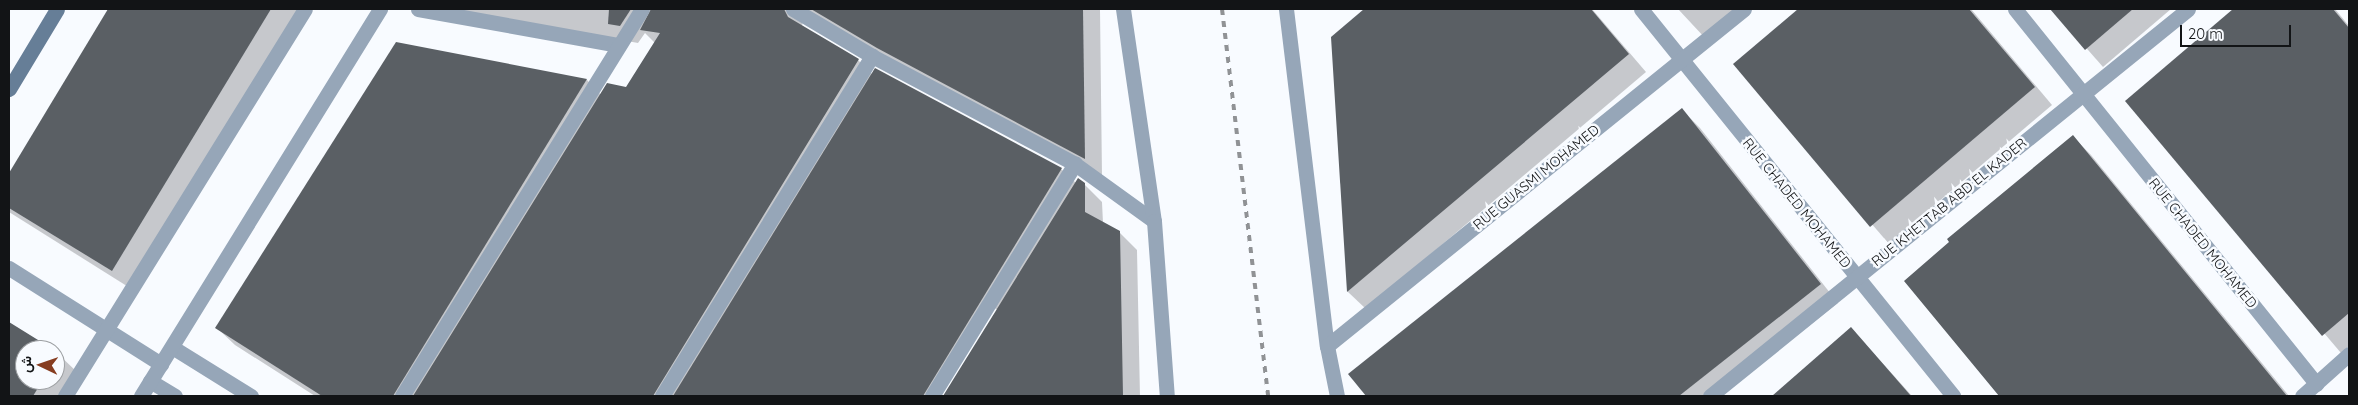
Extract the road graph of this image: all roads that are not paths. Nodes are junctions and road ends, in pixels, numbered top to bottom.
1 (57, 9) edge
2 (305, 9) edge
3 (380, 9) edge
4 (418, 9) edge
5 (642, 9) edge
6 (793, 9) edge
7 (1123, 9) edge
8 (1286, 9) edge
9 (1641, 9) edge
10 (1744, 9) edge
11 (2015, 9) edge
12 (2188, 9) edge
13 (619, 45) junction
14 (872, 56) junction
15 (1682, 59) junction
16 (9, 89) edge
17 (2084, 94) junction
18 (1075, 164) junction
19 (1154, 221) junction
20 (9, 268) edge
21 (1857, 277) junction
22 (107, 330) junction
23 (1327, 346) junction
24 (172, 347) junction
25 (2349, 354) edge
26 (161, 364) junction
27 (150, 381) junction
28 (2316, 384) junction
29 (66, 396) edge
30 (141, 396) edge
31 (175, 396) edge
32 (251, 396) edge
33 (402, 396) edge
34 (662, 396) edge
35 (932, 396) edge
36 (1167, 396) edge
37 (1337, 396) edge
38 (1710, 396) edge
39 (1952, 396) edge
40 (2302, 396) edge

1 - 16 main road
2 - 22 street
3 - 24 street
4 - 13 street
5 - 13 street
6 - 14 street
7 - 19 street
8 - 23 street
9 - 15 street, RUE CHADED MOHAMED
10 - 15 street, RUE GUASMI MOHAMED
11 - 17 street, RUE CHADED MOHAMED
12 - 17 street, RUE KHETTAB ABD EL KADER
13 - 33 street
14 - 18 street
14 - 34 street
15 - 21 street, RUE CHADED MOHAMED
15 - 23 street, RUE GUASMI MOHAMED
17 - 21 street, RUE KHETTAB ABD EL KADER
17 - 28 street, RUE CHADED MOHAMED
18 - 19 street
18 - 35 street
19 - 36 street
20 - 22 street
21 - 38 street, RUE KHETTAB ABD EL KADER
21 - 39 street, RUE CHADED MOHAMED
22 - 26 street
22 - 29 street
23 - 37 street
24 - 26 street
24 - 32 street
25 - 28 street
26 - 27 street
27 - 30 street
27 - 31 street
28 - 40 street

